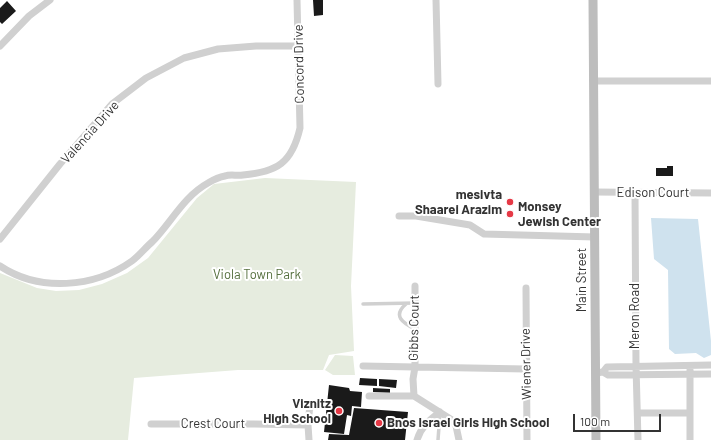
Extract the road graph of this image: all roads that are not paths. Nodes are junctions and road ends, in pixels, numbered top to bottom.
1 (50, 0) edge
2 (297, 0) edge
3 (436, 0) edge
4 (593, 0) edge
5 (0, 45) edge
6 (298, 46) junction
7 (593, 81) junction
8 (711, 81) edge
9 (438, 84) dead end
10 (594, 192) junction
11 (635, 193) junction
12 (711, 194) edge
13 (399, 216) dead end
14 (595, 237) junction
15 (0, 240) edge
16 (0, 266) edge
17 (415, 286) dead end
18 (526, 288) dead end
19 (415, 303) junction
20 (364, 304) dead end
21 (406, 304) junction
22 (415, 329) junction
23 (690, 365) junction
24 (711, 365) edge
25 (363, 366) dead end
26 (636, 366) junction
27 (414, 367) junction
28 (526, 369) junction
29 (600, 372) junction
30 (637, 374) junction
31 (690, 374) junction
32 (711, 374) edge
33 (369, 396) dead end
34 (414, 396) junction
35 (310, 404) dead end
36 (440, 412) junction
37 (638, 413) junction
38 (690, 413) junction
39 (151, 424) dead end
40 (308, 425) junction
41 (309, 440) edge
42 (417, 440) edge
43 (438, 440) edge
44 (459, 440) edge
45 (527, 440) edge
46 (596, 440) edge
47 (638, 440) edge
48 (690, 440) edge

1 - 5 street
2 - 6 street, Concord Drive
3 - 9 street
4 - 7 main road, Main Street
6 - 15 street, Valencia Drive
6 - 16 street, Concord Drive
7 - 8 street
7 - 10 main road, Main Street
10 - 11 street, Edison Court
10 - 14 main road, Main Street
11 - 12 street, Edison Court
11 - 26 street, Meron Road
13 - 14 street
14 - 29 main road, Main Street
17 - 19 street, Gibbs Court
18 - 28 street, Wiener Drive
19 - 21 lane
19 - 22 street, Gibbs Court
20 - 21 lane
21 - 22 lane
22 - 27 street, Gibbs Court
23 - 24 street
23 - 26 street
23 - 31 street
25 - 27 street, Gibbs Court
26 - 29 street
26 - 30 street, Meron Road
27 - 28 street
27 - 34 street
28 - 45 street, Wiener Drive
29 - 30 street
29 - 46 main road, Main Street
30 - 31 street
30 - 37 street, Meron Road
31 - 32 street
31 - 38 street
33 - 34 street
34 - 36 street
35 - 40 street
36 - 42 street
36 - 43 lane
36 - 44 street
37 - 38 street
37 - 47 street, Meron Road
38 - 48 street
39 - 40 street, Crest Court
40 - 41 street

